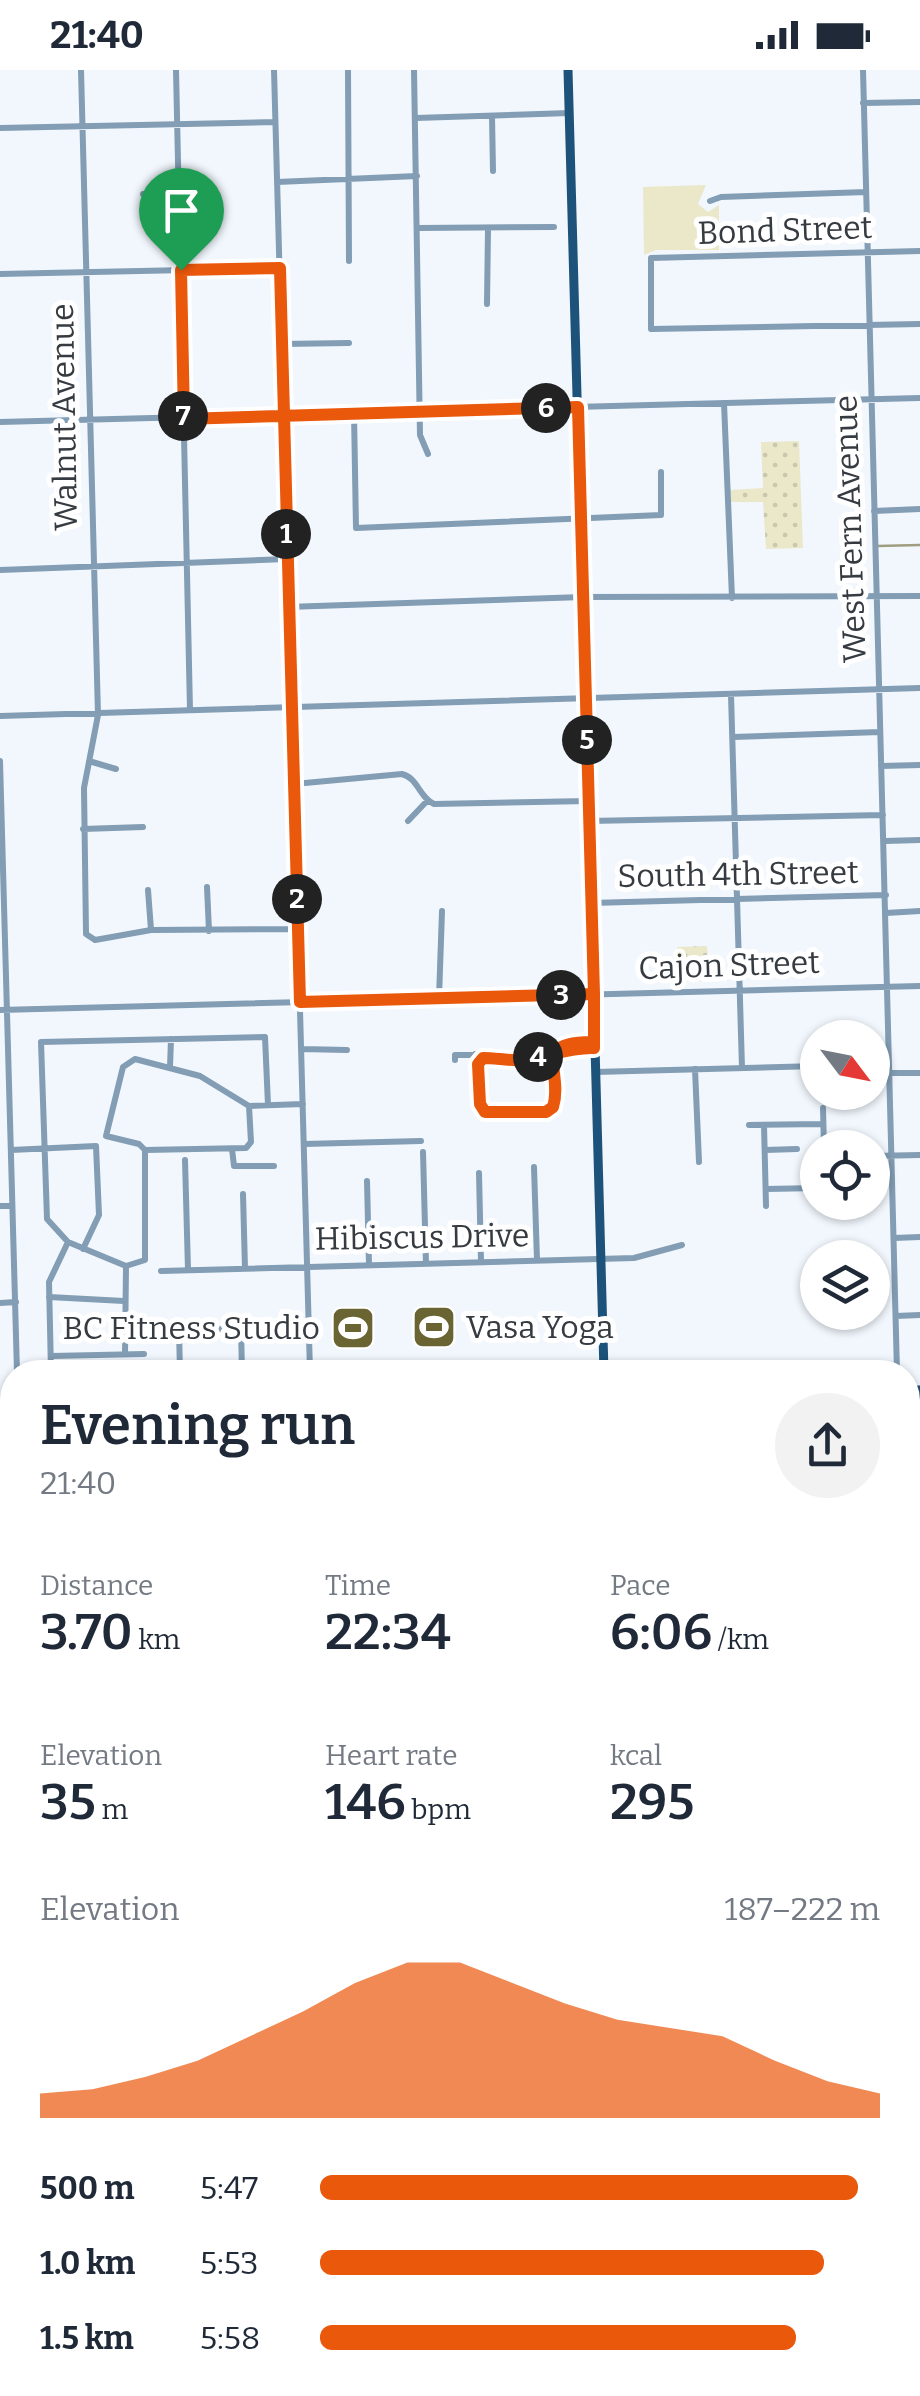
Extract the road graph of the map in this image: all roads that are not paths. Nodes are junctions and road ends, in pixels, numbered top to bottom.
1 (81, 70) edge
2 (176, 70) edge
3 (274, 70) edge
4 (348, 70) edge
5 (414, 70) edge
6 (568, 70) edge
7 (862, 70) edge
8 (920, 102) edge
9 (864, 103) junction
10 (570, 114) junction
11 (492, 116) junction
12 (416, 118) junction
13 (275, 122) junction
14 (178, 123) junction
15 (81, 126) junction
16 (0, 128) edge
17 (492, 171) dead end
18 (417, 176) junction
19 (348, 179) junction
20 (277, 182) junction
21 (179, 192) junction
22 (866, 192) junction
23 (143, 194) dead end
24 (710, 201) dead end
25 (554, 227) dead end
26 (418, 228) junction
27 (488, 229) junction
28 (920, 251) edge
29 (867, 252) junction
30 (349, 261) dead end
31 (280, 268) junction
32 (181, 270) junction
33 (86, 272) junction
34 (0, 274) edge
35 (487, 304) dead end
36 (920, 324) edge
37 (870, 325) junction
38 (349, 343) dead end
39 (282, 344) junction
40 (920, 398) edge
41 (871, 399) junction
42 (724, 403) junction
43 (578, 407) junction
44 (423, 410) junction
45 (354, 413) junction
46 (284, 415) junction
47 (184, 419) junction
48 (90, 420) junction
49 (0, 422) edge
50 (428, 454) dead end
51 (661, 472) dead end
52 (920, 509) edge
53 (874, 510) junction
54 (580, 518) junction
55 (286, 559) junction
56 (190, 564) junction
57 (92, 568) junction
58 (0, 570) edge
59 (920, 596) edge
60 (583, 597) junction
61 (877, 597) junction
62 (732, 598) junction
63 (288, 606) junction
64 (920, 688) edge
65 (879, 690) junction
66 (731, 696) junction
67 (586, 699) junction
68 (292, 708) junction
69 (190, 710) junction
70 (98, 715) junction
71 (0, 716) edge
72 (880, 732) junction
73 (732, 737) junction
74 (0, 761) edge
75 (89, 761) junction
76 (920, 765) edge
77 (881, 766) junction
78 (116, 769) dead end
79 (294, 784) junction
80 (427, 800) junction
81 (589, 800) junction
82 (883, 815) junction
83 (735, 818) junction
84 (589, 820) junction
85 (408, 821) dead end
86 (143, 827) dead end
87 (83, 829) junction
88 (920, 840) edge
89 (884, 841) junction
90 (207, 887) dead end
91 (148, 890) dead end
92 (886, 895) junction
93 (736, 900) junction
94 (591, 902) junction
95 (442, 911) dead end
96 (920, 911) edge
97 (886, 912) junction
98 (298, 929) junction
99 (151, 930) junction
100 (209, 931) junction
101 (920, 986) edge
102 (886, 987) junction
103 (740, 990) junction
104 (594, 994) junction
105 (439, 998) junction
106 (300, 1002) junction
107 (4, 1010) edge
108 (887, 1020) edge
109 (171, 1039) junction
110 (594, 1045) junction
111 (301, 1050) junction
112 (347, 1050) dead end
113 (557, 1052) junction
114 (800, 1066) edge
115 (170, 1067) junction
116 (742, 1068) junction
117 (890, 1069) edge
118 (695, 1070) junction
119 (594, 1072) junction
120 (920, 1073) edge
121 (890, 1098) edge
122 (303, 1104) junction
123 (268, 1105) junction
124 (250, 1106) junction
125 (823, 1110) edge
126 (823, 1124) junction
127 (749, 1125) dead end
128 (764, 1125) junction
129 (823, 1130) edge
130 (106, 1136) junction
131 (422, 1141) dead end
132 (304, 1144) junction
133 (96, 1146) junction
134 (43, 1149) junction
135 (797, 1149) dead end
136 (11, 1150) junction
137 (145, 1150) junction
138 (232, 1150) junction
139 (765, 1150) junction
140 (423, 1152) dead end
141 (920, 1155) edge
142 (892, 1156) junction
143 (186, 1160) dead end
144 (699, 1162) dead end
145 (274, 1166) dead end
146 (534, 1167) dead end
147 (479, 1173) dead end
148 (367, 1181) dead end
149 (800, 1188) edge
150 (766, 1189) junction
151 (243, 1194) dead end
152 (0, 1206) edge
153 (12, 1206) junction
154 (766, 1206) dead end
155 (920, 1237) edge
156 (894, 1238) junction
157 (68, 1242) junction
158 (682, 1245) dead end
159 (83, 1249) junction
160 (601, 1258) junction
161 (537, 1260) junction
162 (482, 1262) junction
163 (307, 1264) junction
164 (426, 1264) junction
165 (370, 1265) junction
166 (126, 1266) junction
167 (245, 1269) junction
168 (162, 1270) dead end
169 (188, 1270) junction
170 (49, 1296) junction
171 (124, 1301) junction
172 (0, 1302) edge
173 (16, 1302) junction
174 (920, 1315) edge
175 (896, 1316) junction
176 (308, 1326) junction
177 (241, 1329) junction
178 (152, 1330) dead end
179 (179, 1330) junction
180 (125, 1354) junction
181 (144, 1354) dead end
182 (51, 1356) junction
183 (17, 1360) edge
184 (51, 1360) edge
185 (180, 1360) edge
186 (242, 1360) edge
187 (309, 1360) edge
188 (604, 1360) edge
189 (897, 1360) edge

1 - 15 street, Walnut Avenue
2 - 14 street
3 - 13 street
4 - 19 street
5 - 12 street
6 - 10 main road
7 - 9 street, West Fern Avenue
8 - 9 street
9 - 22 street, West Fern Avenue
10 - 11 street
10 - 43 main road
11 - 12 street
11 - 17 street
12 - 18 street
13 - 14 street
13 - 20 street
14 - 15 street
14 - 21 street
15 - 16 street
15 - 33 street, Walnut Avenue
18 - 19 street
18 - 26 street
19 - 20 street
19 - 30 street
20 - 31 street
21 - 23 street
21 - 32 street
22 - 24 street
22 - 29 street, West Fern Avenue
25 - 27 street
26 - 27 street
26 - 44 street
27 - 35 street
28 - 29 street, Bond Street
29 - 37 street, West Fern Avenue
29 - 37 street, Bond Street
31 - 32 street
31 - 39 street
32 - 33 street
32 - 47 street
33 - 34 street
33 - 48 street, Walnut Avenue
36 - 37 street
37 - 41 street, West Fern Avenue
38 - 39 street
39 - 46 street
40 - 41 street
41 - 42 street
41 - 53 street, West Fern Avenue
42 - 43 street
42 - 62 street
43 - 44 street
43 - 54 main road
44 - 45 street
44 - 50 street
45 - 46 street
45 - 54 street
46 - 47 street
46 - 55 street
47 - 48 street
47 - 56 street
48 - 49 street
48 - 57 street, Walnut Avenue
51 - 54 street
52 - 53 street
53 - 61 street, West Fern Avenue
54 - 60 main road
55 - 56 street
55 - 63 street
56 - 57 street
56 - 69 street
57 - 58 street
57 - 70 street, Walnut Avenue
59 - 61 street
60 - 62 street
60 - 63 street
60 - 67 main road
61 - 62 street
61 - 65 street, West Fern Avenue
63 - 68 street
64 - 65 street
65 - 66 street
65 - 72 street, West Fern Avenue
66 - 67 street
66 - 73 street
67 - 68 street
67 - 81 main road
68 - 69 street
68 - 79 street
69 - 70 street
70 - 71 street
70 - 75 street, Walnut Avenue
72 - 73 street
72 - 77 street, West Fern Avenue
73 - 83 street
74 - 107 street
75 - 78 street
75 - 87 street, Walnut Avenue
76 - 77 street
77 - 82 street, West Fern Avenue
79 - 80 street
79 - 98 street
80 - 81 street
80 - 85 street
81 - 84 main road
82 - 83 street
82 - 89 street, West Fern Avenue
83 - 84 street
83 - 93 street
84 - 94 main road
86 - 87 street
87 - 99 street, Walnut Avenue
88 - 89 street
89 - 92 street, West Fern Avenue
90 - 100 street
91 - 99 street
92 - 93 street, South 4th Street
92 - 97 street, West Fern Avenue
93 - 94 street, South 4th Street
93 - 103 street
94 - 104 main road
95 - 105 street
96 - 97 street, South 4th Street
97 - 102 street, West Fern Avenue
98 - 100 street
98 - 106 street
99 - 100 street
101 - 102 street, Cajon Street
102 - 103 street, Cajon Street
102 - 108 street, West Fern Avenue
103 - 104 street, Cajon Street
103 - 116 street
104 - 105 street, Cajon Street
104 - 110 main road
105 - 106 street, Cajon Street
106 - 107 street, Cajon Street
106 - 111 street
107 - 136 street
109 - 115 street
109 - 123 street
109 - 134 street
110 - 113 street
110 - 119 main road
111 - 112 street
111 - 122 street
113 - 113 street
114 - 116 street
115 - 124 street
115 - 130 street
116 - 118 street
117 - 120 street
118 - 119 street
118 - 144 street
119 - 160 main road
121 - 142 street, West Fern Avenue
122 - 123 street
122 - 132 street
123 - 124 street
124 - 138 street
125 - 126 street
126 - 128 street
126 - 129 street
127 - 128 street
128 - 139 street
130 - 133 street
130 - 137 street
131 - 132 street
132 - 163 street
133 - 134 street
133 - 159 street
134 - 136 street
134 - 157 street
135 - 139 street
136 - 153 street
137 - 138 street
137 - 166 street
138 - 145 street
139 - 150 street
140 - 164 street
141 - 142 street
142 - 156 street, West Fern Avenue
143 - 169 street
146 - 161 street
147 - 162 street
148 - 165 street
149 - 150 street
150 - 154 street
151 - 167 street
152 - 153 street
153 - 173 street
155 - 156 street
156 - 175 street, West Fern Avenue
157 - 159 street
157 - 170 street
158 - 160 street, Hibiscus Drive
159 - 166 street
160 - 161 street, Hibiscus Drive
160 - 188 main road
161 - 162 street, Hibiscus Drive
162 - 164 street, Hibiscus Drive
163 - 165 street, Hibiscus Drive
163 - 167 street, Hibiscus Drive
163 - 176 street
164 - 165 street, Hibiscus Drive
166 - 171 street
167 - 169 street, Hibiscus Drive
168 - 169 street, Hibiscus Drive
170 - 171 street
170 - 182 street
171 - 180 street
172 - 173 street
173 - 183 street
174 - 175 street
175 - 189 street, West Fern Avenue
176 - 177 street
176 - 187 street
177 - 179 street
177 - 186 street
178 - 179 street
179 - 185 street
180 - 181 street
180 - 182 street
182 - 184 street

